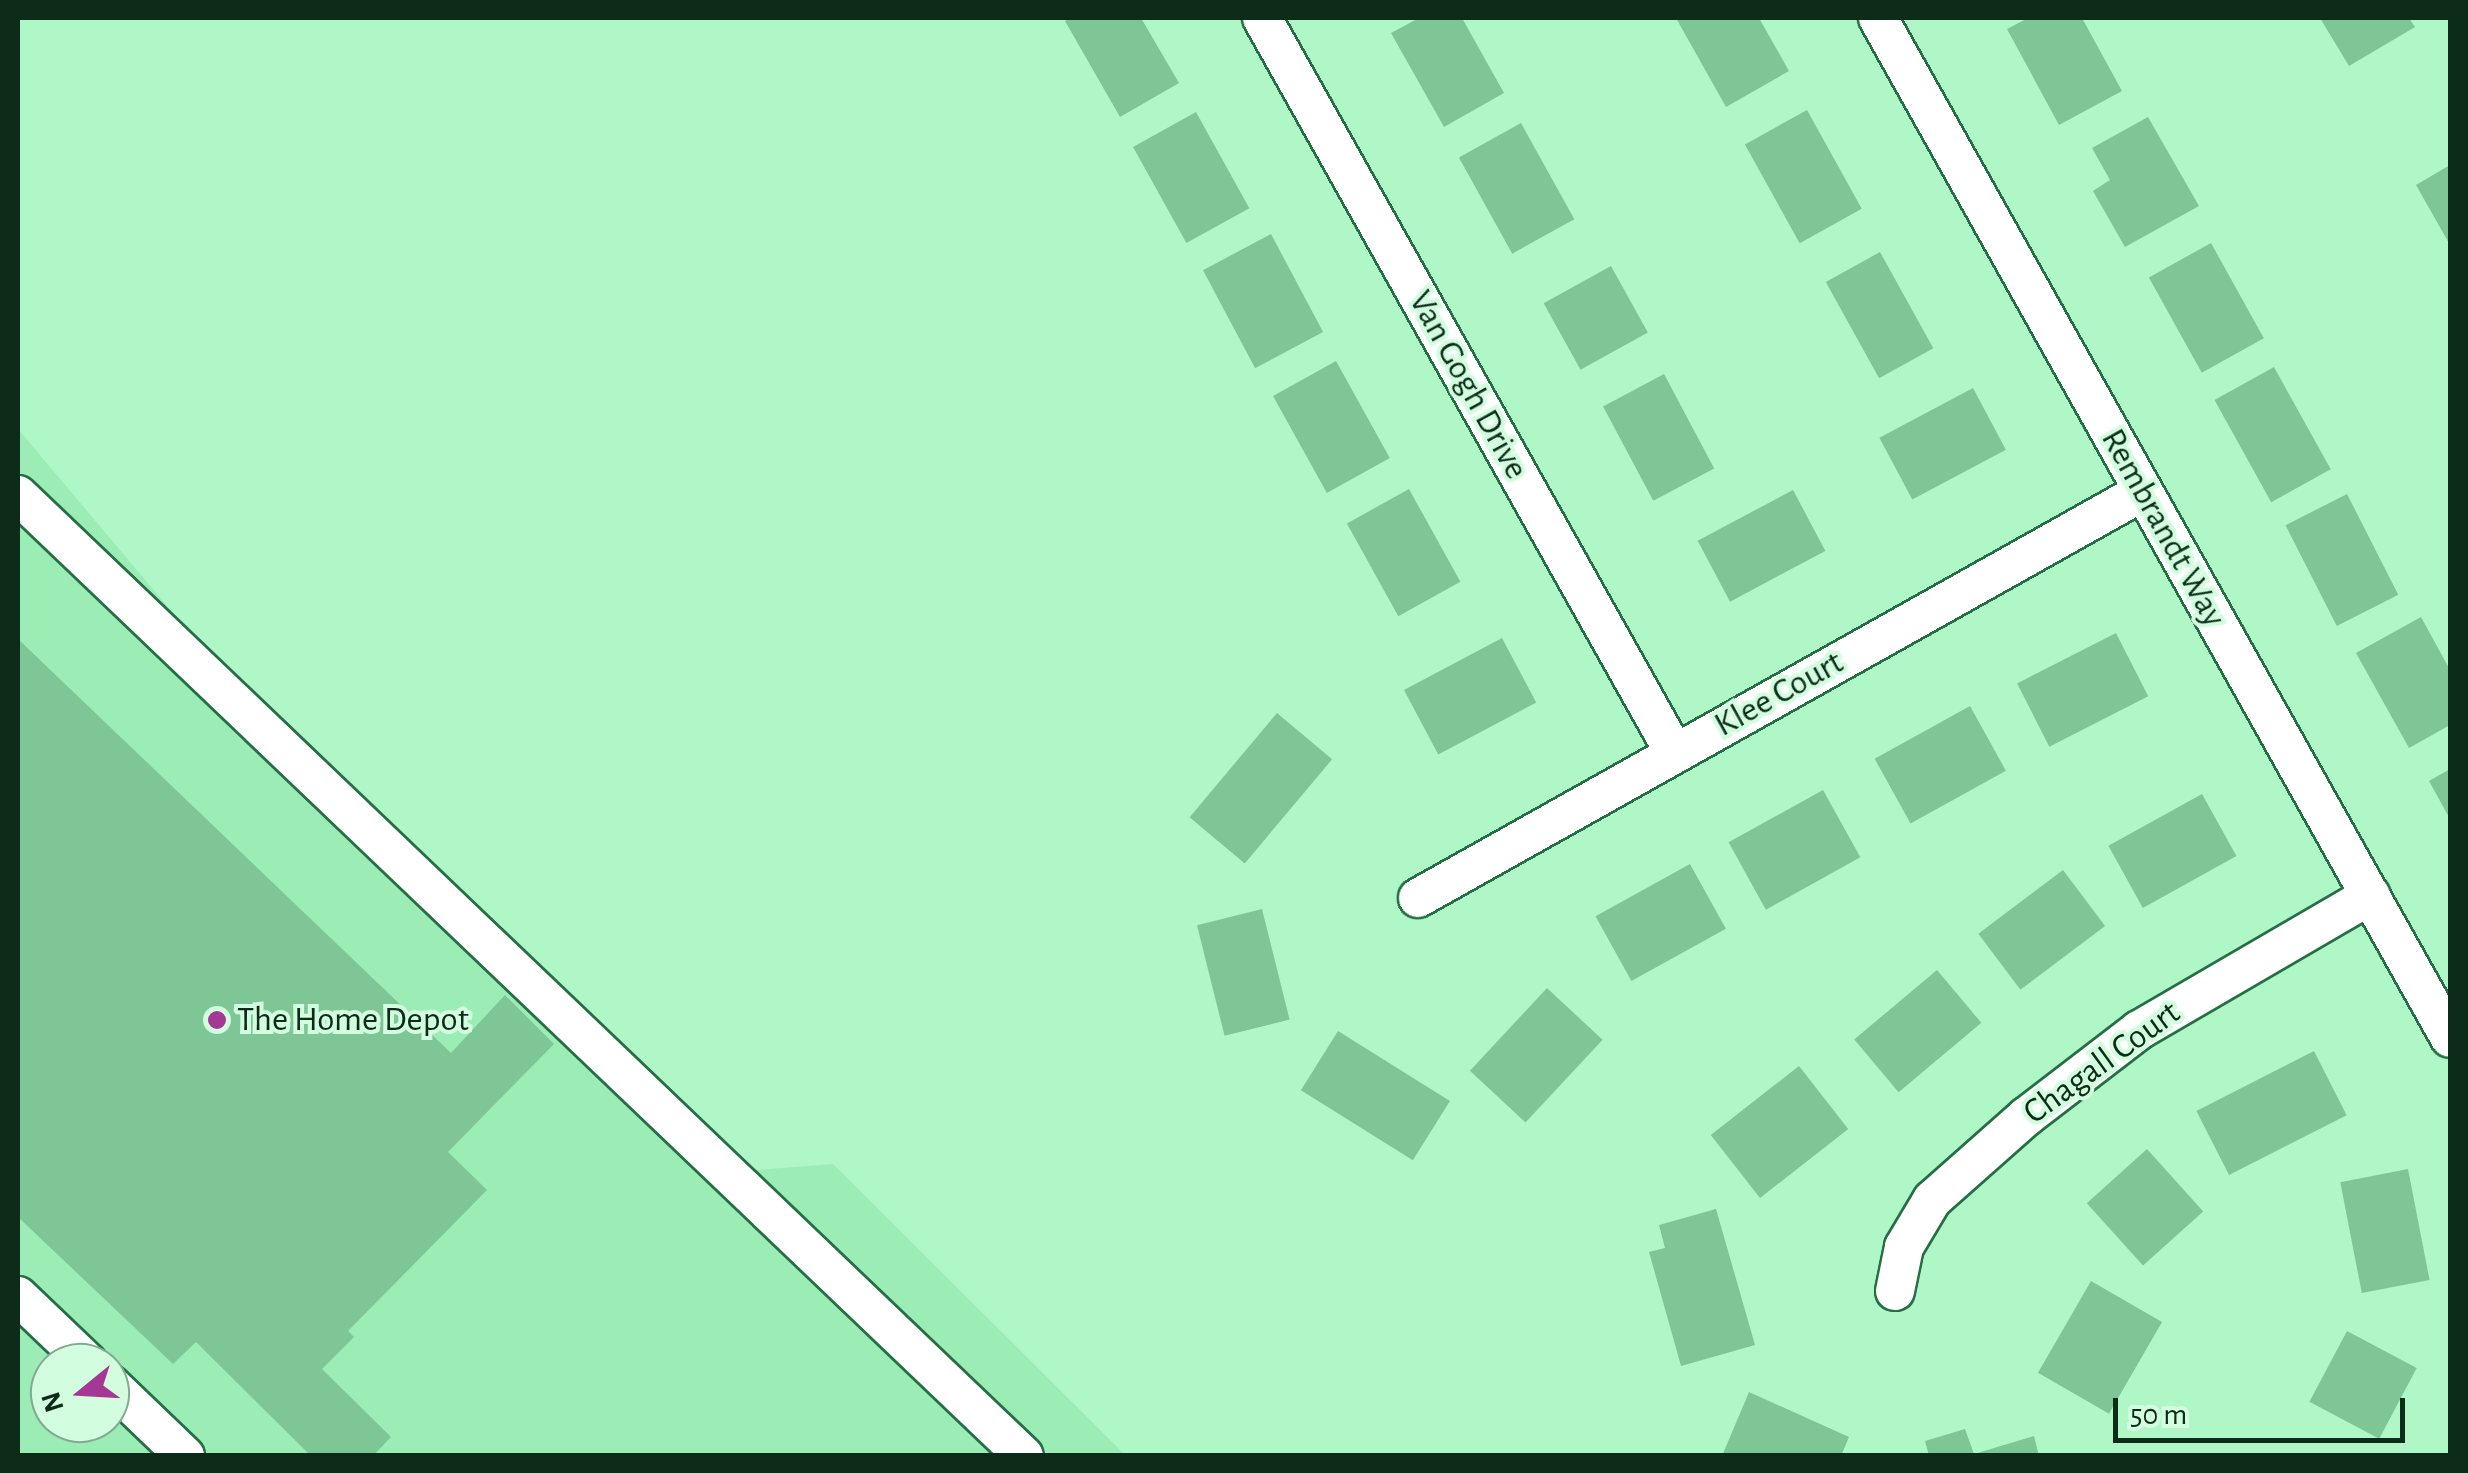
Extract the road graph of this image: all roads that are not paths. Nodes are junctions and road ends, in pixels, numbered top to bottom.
1 (1262, 18) edge
2 (1878, 18) edge
3 (2142, 492) junction
4 (18, 495) edge
5 (1674, 752) junction
6 (2371, 894) junction
7 (1418, 898) dead end
8 (2450, 1038) edge
9 (1895, 1291) dead end
10 (18, 1296) edge
11 (67, 1343) edge
12 (130, 1403) edge
13 (1013, 1452) edge
14 (186, 1456) edge

1 - 5 street, Van Gogh Drive
2 - 3 street, Rembrandt Way
3 - 5 street, Klee Court
3 - 6 street, Rembrandt Way
4 - 13 street
5 - 7 street, Klee Court
6 - 8 street, Rembrandt Way
6 - 9 street, Chagall Court
10 - 11 street
12 - 14 street

